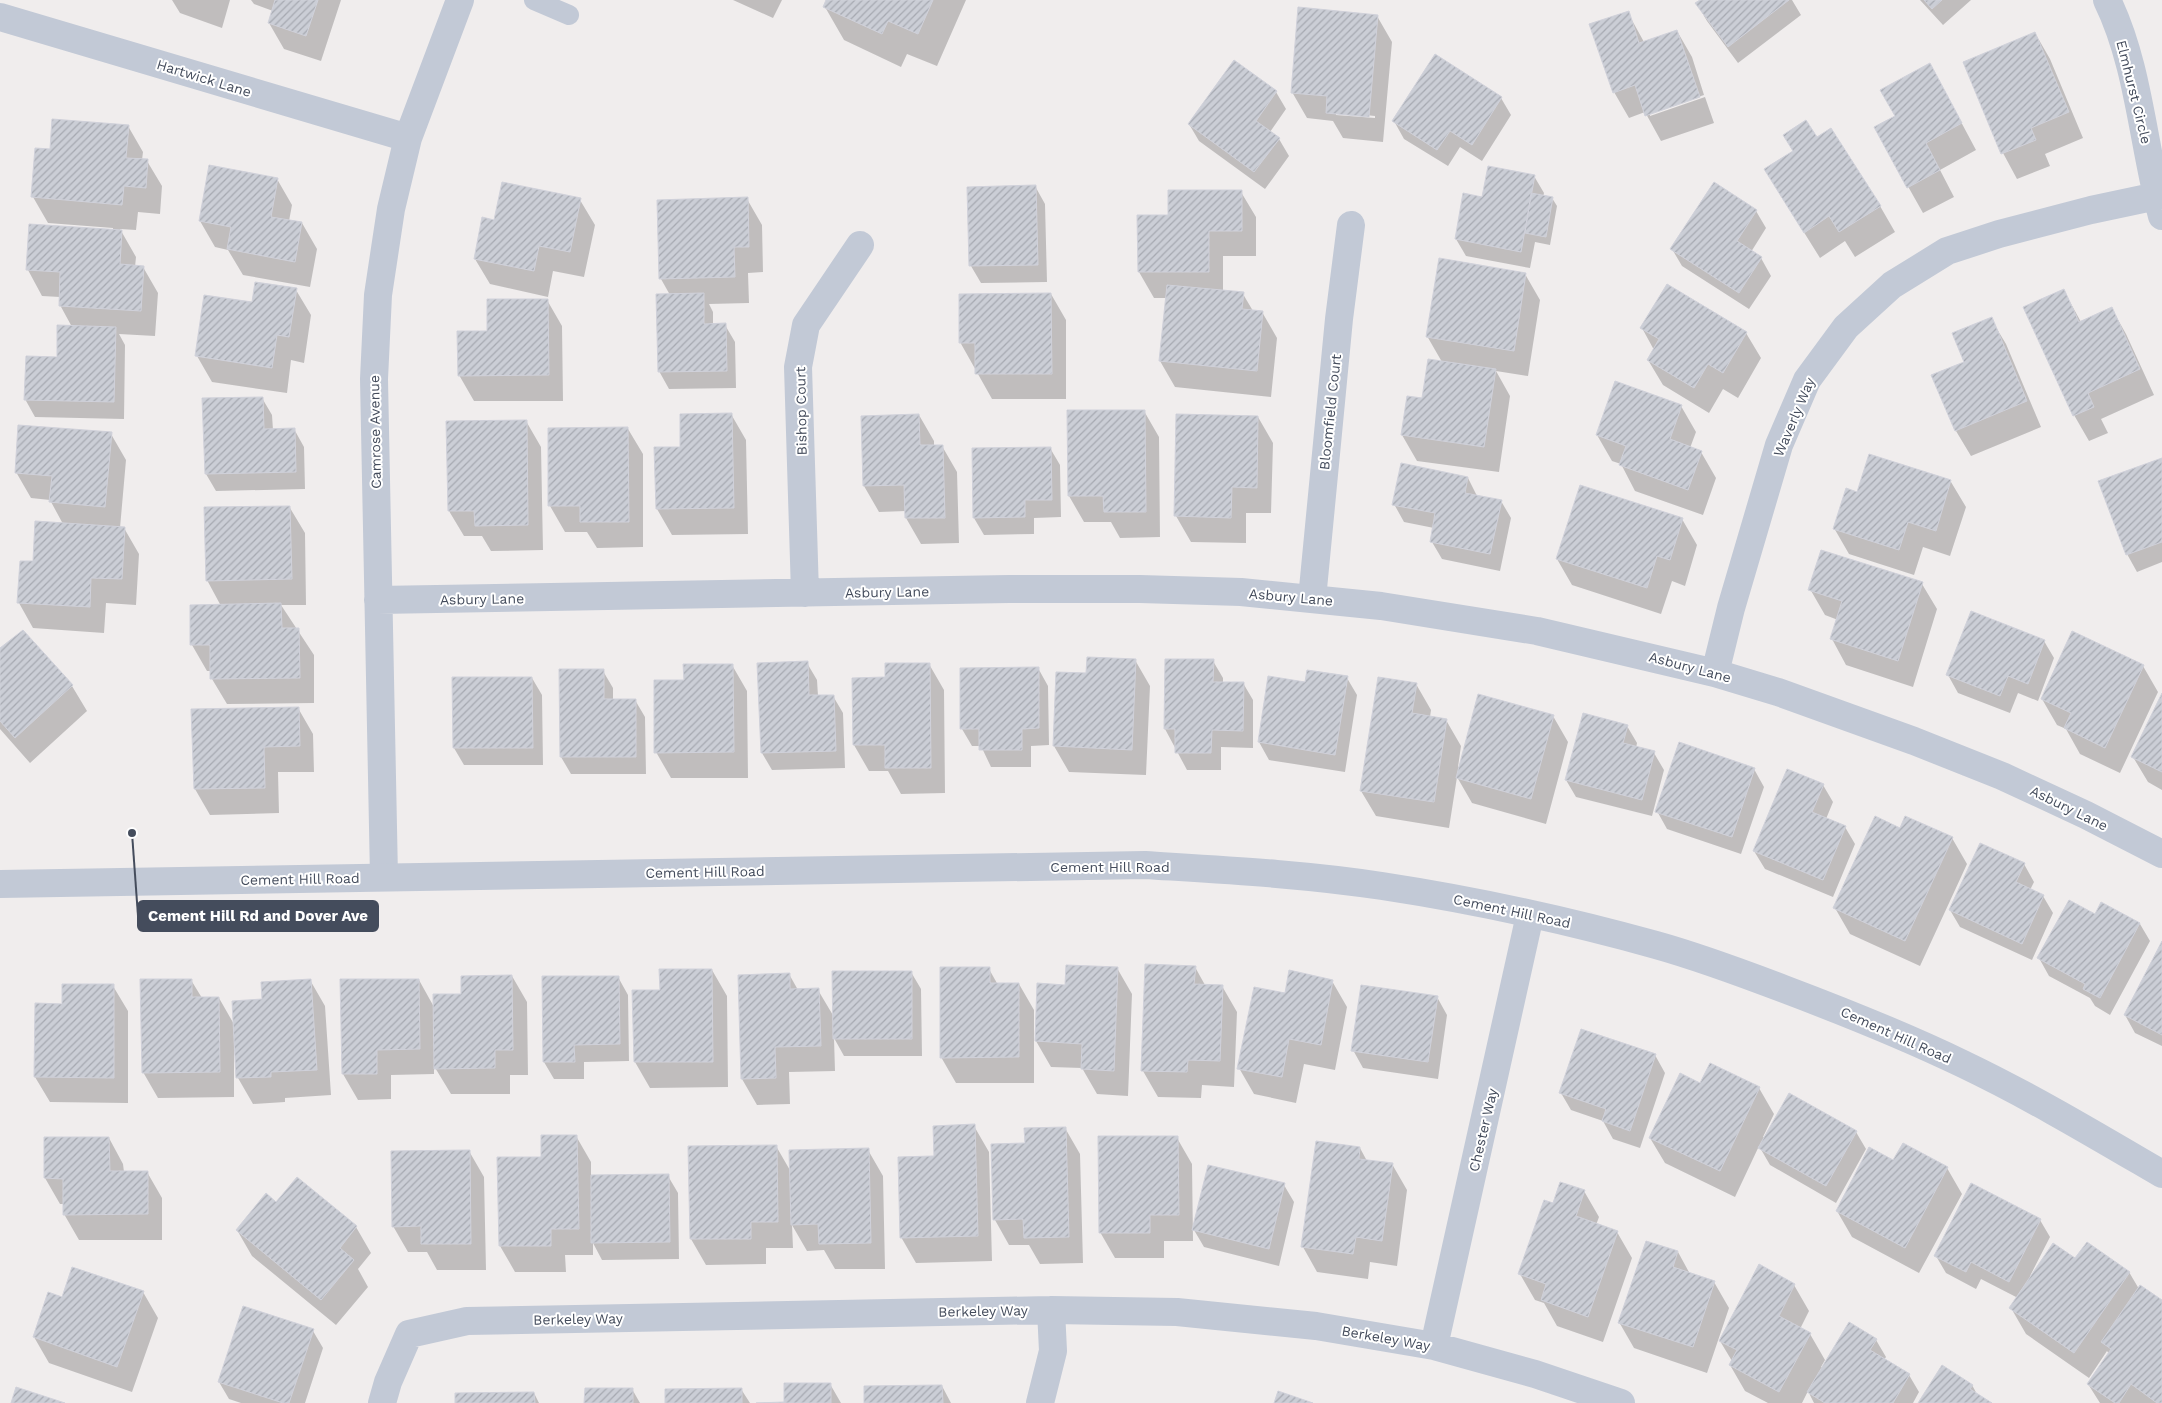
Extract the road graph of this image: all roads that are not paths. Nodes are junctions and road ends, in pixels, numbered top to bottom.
1 (460, 0) edge
2 (534, 0) edge
3 (2107, 0) edge
4 (569, 15) dead end
5 (0, 17) edge
6 (408, 138) junction
7 (2159, 206) edge
8 (1351, 226) dead end
9 (860, 245) dead end
10 (805, 593) junction
11 (1312, 599) junction
12 (378, 600) junction
13 (1715, 673) junction
14 (2162, 854) edge
15 (384, 877) junction
16 (0, 884) edge
17 (1530, 914) junction
18 (2162, 1174) edge
19 (1051, 1310) junction
20 (1434, 1346) junction
21 (382, 1403) edge
22 (1040, 1403) edge
23 (1621, 1403) edge

1 - 6 street, Camrose Avenue
2 - 4 lane
3 - 7 street, Elmhurst Circle
5 - 6 street, Hartwick Lane
6 - 12 street, Camrose Avenue
7 - 13 street, Waverly Way
8 - 11 street, Bloomfield Court
9 - 10 street, Bishop Court
10 - 11 street, Asbury Lane
10 - 12 street, Asbury Lane
11 - 13 street, Asbury Lane
12 - 15 street, Camrose Avenue
13 - 14 street, Asbury Lane
15 - 16 street, Cement Hill Road
15 - 17 street, Cement Hill Road
17 - 18 street, Cement Hill Road
17 - 20 street, Chester Way
19 - 20 street, Berkeley Way
19 - 21 street, Berkeley Way
19 - 22 street
20 - 23 street, Berkeley Way

